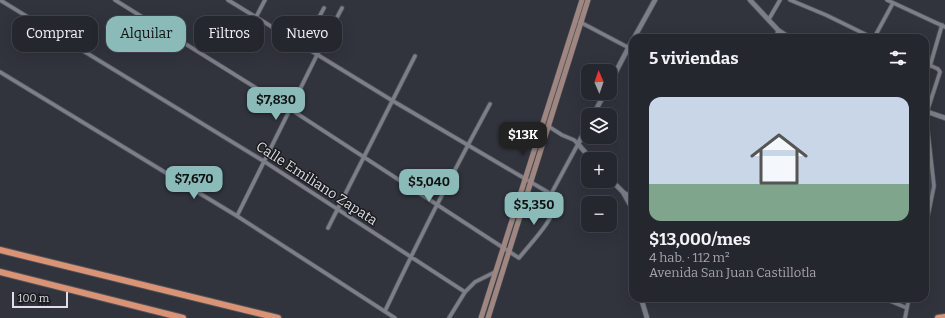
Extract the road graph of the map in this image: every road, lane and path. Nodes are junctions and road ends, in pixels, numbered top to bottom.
1 (0, 0) edge
2 (116, 0) edge
3 (228, 0) edge
4 (265, 0) edge
5 (582, 0) edge
6 (588, 0) edge
7 (655, 0) edge
8 (750, 0) edge
9 (780, 0) edge
10 (790, 0) edge
11 (890, 1) edge
12 (324, 8) dead end
13 (342, 8) dead end
14 (254, 16) edge
15 (257, 16) edge
16 (320, 16) edge
17 (769, 19) junction
18 (580, 22) junction
19 (943, 26) edge
20 (778, 30) junction
21 (636, 34) edge
22 (777, 34) edge
23 (784, 34) edge
24 (865, 34) edge
25 (875, 34) edge
26 (628, 48) joint
27 (312, 52) edge
28 (317, 55) junction
29 (415, 56) dead end
30 (930, 66) joint
31 (617, 69) edge
32 (0, 72) edge
33 (393, 101) junction
34 (929, 103) edge
35 (490, 104) dead end
36 (290, 109) junction
37 (929, 112) edge
38 (945, 118) edge
39 (548, 126) junction
40 (581, 138) edge
41 (578, 144) junction
42 (467, 145) junction
43 (929, 145) edge
44 (585, 152) edge
45 (364, 157) junction
46 (265, 162) junction
47 (528, 181) junction
48 (617, 186) edge
49 (623, 192) junction
50 (551, 194) junction
51 (629, 195) edge
52 (629, 203) edge
53 (437, 205) junction
54 (338, 209) junction
55 (929, 210) edge
56 (237, 216) junction
57 (328, 228) dead end
58 (503, 248) junction
59 (0, 250) edge
60 (508, 251) junction
61 (411, 257) junction
62 (0, 272) edge
63 (496, 272) junction
64 (466, 292) junction
65 (642, 302) edge
66 (893, 302) edge
67 (909, 302) edge
68 (907, 308) junction
69 (385, 311) junction
70 (945, 317) edge
71 (183, 318) edge
72 (278, 318) edge
73 (395, 318) edge
74 (449, 318) edge
75 (481, 318) edge
76 (488, 318) edge
77 (647, 318) edge
78 (906, 318) edge
79 (938, 318) edge

1 - 46 street, Calle Emiliano Zapata
2 - 36 street
3 - 14 street
4 - 15 street
5 - 47 main road
6 - 18 main road
7 - 21 street
8 - 17 street
9 - 17 street
10 - 24 street
11 - 19 street
11 - 25 street
12 - 16 street
13 - 28 street
17 - 20 street
18 - 26 street
18 - 39 main road
19 - 30 street
20 - 22 street
20 - 23 street
26 - 31 street
27 - 28 street
28 - 33 street
28 - 36 street
29 - 33 street
30 - 34 street
32 - 56 street
33 - 42 street
33 - 45 street
35 - 42 street
36 - 45 street
36 - 46 street
37 - 38 street
39 - 41 street
39 - 47 main road
40 - 41 street
41 - 44 street
41 - 50 street
42 - 47 street
42 - 53 street
43 - 55 street
45 - 53 street
45 - 54 street
46 - 54 street, Calle Emiliano Zapata
46 - 56 street
47 - 50 street
47 - 58 main road
47 - 60 main road
48 - 49 street
49 - 51 street
49 - 52 street
50 - 60 street
53 - 58 street
53 - 61 street
54 - 57 street
54 - 61 street, Calle Emiliano Zapata
56 - 69 street
58 - 60 street
58 - 63 main road
59 - 72 highway
60 - 76 main road
61 - 64 street, Calle Emiliano Zapata
61 - 69 street
62 - 71 highway
63 - 64 street
63 - 75 main road
64 - 74 street
65 - 77 street
66 - 68 street
67 - 68 street
68 - 78 street
69 - 73 street
70 - 79 highway

